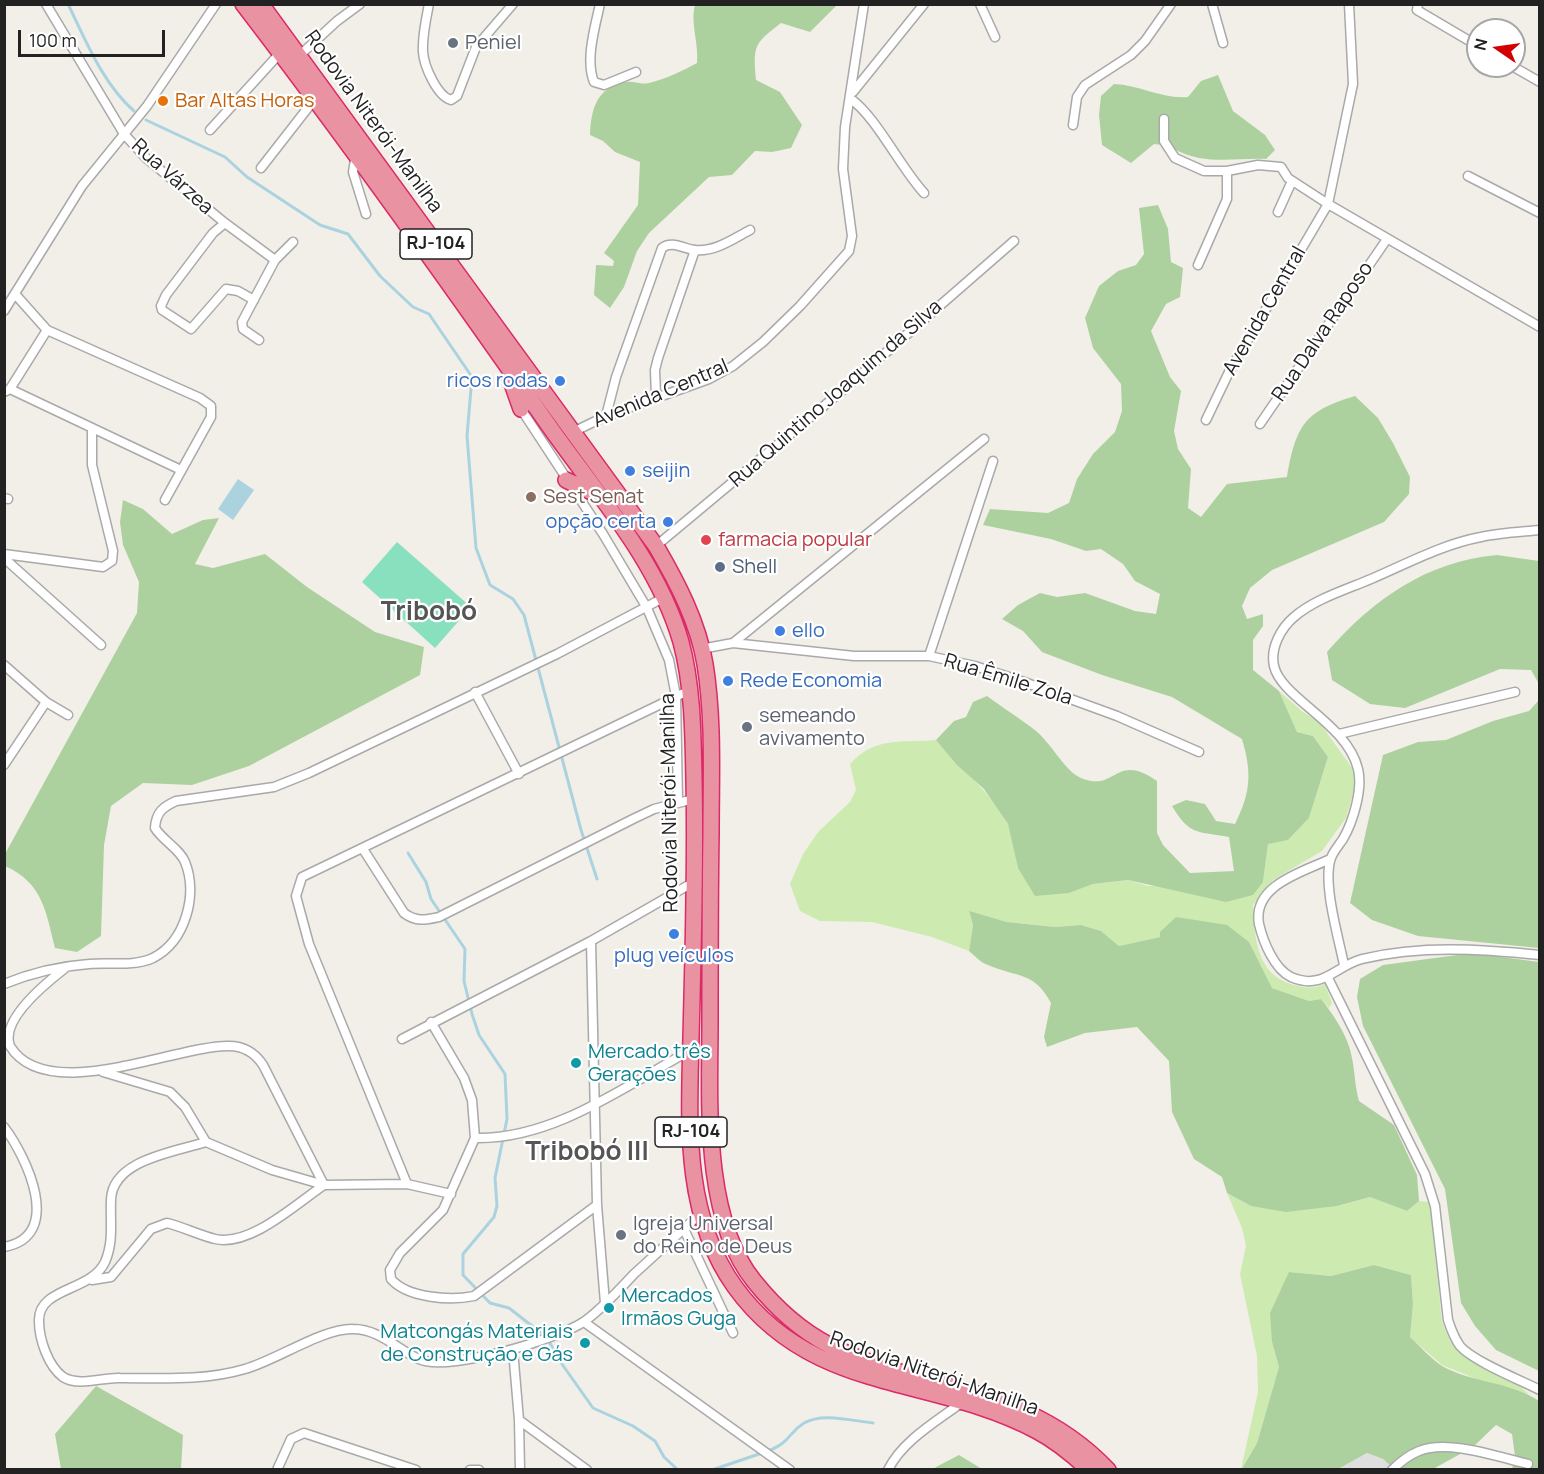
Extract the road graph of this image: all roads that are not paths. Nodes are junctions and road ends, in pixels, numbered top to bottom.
1 (46, 4) edge
2 (216, 4) edge
3 (234, 4) edge
4 (360, 4) edge
5 (429, 4) edge
6 (513, 4) edge
7 (600, 4) edge
8 (864, 4) edge
9 (924, 4) edge
10 (980, 4) edge
11 (1171, 4) edge
12 (1212, 4) edge
13 (1349, 4) edge
14 (1407, 4) edge
15 (252, 8) edge
16 (1418, 8) edge
17 (995, 37) dead end
18 (1466, 38) edge
19 (1223, 43) dead end
20 (280, 53) junction
21 (299, 56) junction
22 (636, 72) dead end
23 (1526, 74) edge
24 (1539, 82) edge
25 (851, 96) junction
26 (314, 100) junction
27 (1164, 119) dead end
28 (1073, 125) dead end
29 (210, 130) dead end
30 (124, 134) junction
31 (356, 154) junction
32 (261, 168) dead end
33 (1227, 171) junction
34 (1468, 176) dead end
35 (1292, 181) junction
36 (924, 193) dead end
37 (1328, 204) junction
38 (1278, 212) dead end
39 (1539, 213) edge
40 (366, 214) dead end
41 (225, 223) junction
42 (750, 230) dead end
43 (1387, 240) junction
44 (1014, 241) dead end
45 (293, 242) dead end
46 (695, 250) junction
47 (275, 260) junction
48 (1198, 265) dead end
49 (15, 294) junction
50 (254, 300) junction
51 (4, 311) edge
52 (1539, 327) edge
53 (47, 330) junction
54 (259, 340) dead end
55 (503, 358) junction
56 (7, 390) edge
57 (656, 396) junction
58 (521, 409) joint
59 (606, 416) junction
60 (1206, 420) dead end
61 (1260, 424) dead end
62 (92, 429) junction
63 (574, 431) junction
64 (984, 439) dead end
65 (993, 461) dead end
66 (181, 470) junction
67 (566, 480) junction
68 (597, 494) junction
69 (165, 500) dead end
70 (1539, 530) edge
71 (657, 546) junction
72 (4, 556) edge
73 (665, 597) junction
74 (646, 608) junction
75 (733, 643) junction
76 (101, 645) dead end
77 (701, 650) junction
78 (929, 656) junction
79 (4, 665) edge
80 (475, 692) junction
81 (1515, 692) dead end
82 (683, 693) junction
83 (46, 702) junction
84 (68, 715) dead end
85 (1340, 734) junction
86 (1199, 752) dead end
87 (5, 762) edge
88 (519, 774) junction
89 (694, 799) junction
90 (678, 802) junction
91 (363, 849) junction
92 (1330, 859) junction
93 (694, 882) junction
94 (591, 940) junction
95 (1539, 956) edge
96 (1344, 965) junction
97 (66, 967) junction
98 (1328, 978) junction
99 (4, 984) edge
100 (431, 1022) junction
101 (402, 1039) dead end
102 (691, 1050) junction
103 (103, 1071) junction
104 (596, 1102) junction
105 (4, 1127) edge
106 (475, 1138) junction
107 (206, 1142) junction
108 (407, 1184) junction
109 (324, 1185) junction
110 (451, 1194) junction
111 (597, 1205) junction
112 (700, 1214) junction
113 (684, 1228) junction
114 (4, 1247) edge
115 (92, 1280) junction
116 (606, 1303) junction
117 (584, 1322) junction
118 (733, 1333) dead end
119 (513, 1350) junction
120 (1539, 1390) edge
121 (961, 1403) junction
122 (519, 1420) junction
123 (1528, 1464) dead end
124 (278, 1470) edge
125 (416, 1470) edge
126 (470, 1470) edge
127 (479, 1470) edge
128 (520, 1470) edge
129 (587, 1470) edge
130 (790, 1470) edge
131 (888, 1470) edge
132 (1089, 1470) edge
133 (1108, 1470) edge
134 (1392, 1470) edge

1 - 30 street, Rua Várzea
2 - 30 street
3 - 15 highway
4 - 21 street
5 - 6 street
7 - 22 street
8 - 25 street, Avenida Central
9 - 25 street
10 - 17 street
11 - 28 street
12 - 19 street
13 - 37 street, Avenida Central
14 - 16 street
15 - 20 highway, Rodovia Niterói-Manilha / RJ-104
15 - 21 highway, Rodovia Niterói-Manilha / RJ-104
16 - 18 street
20 - 26 highway, Rodovia Niterói-Manilha / RJ-104
20 - 29 street
21 - 63 highway, Rodovia Niterói-Manilha / RJ-104
23 - 24 street
25 - 36 street
25 - 57 street, Avenida Central
26 - 31 highway, Rodovia Niterói-Manilha / RJ-104
26 - 32 street
27 - 33 street
30 - 41 street, Rua Várzea
30 - 49 street
31 - 40 street
31 - 55 highway, Rodovia Niterói-Manilha / RJ-104
33 - 35 street
33 - 48 street
34 - 39 street
35 - 37 street
35 - 38 street
37 - 43 street
37 - 60 street, Avenida Central
41 - 47 street, Rua Várzea
41 - 50 street, Rua Várzea
42 - 46 street
43 - 52 street
43 - 61 street, Rua Dalva Raposo
44 - 71 street, Rua Quintino Joaquim da Silva
45 - 47 street
46 - 57 street
46 - 59 street
47 - 50 street
49 - 51 street
49 - 53 street
50 - 54 street
53 - 56 street
53 - 66 street
55 - 58 highway
55 - 68 highway, Rodovia Niterói-Manilha / RJ-104
56 - 62 street
57 - 59 street, Avenida Central
58 - 67 street
59 - 63 street, Avenida Central
62 - 66 street
62 - 72 street
63 - 71 highway, Rodovia Niterói-Manilha / RJ-104
64 - 75 street
65 - 78 street
66 - 69 street
67 - 68 highway
67 - 74 street
68 - 73 highway, Rodovia Niterói-Manilha / RJ-104
70 - 85 street
71 - 77 highway, Rodovia Niterói-Manilha / RJ-104
72 - 76 street
73 - 74 street
73 - 82 highway, Rodovia Niterói-Manilha / RJ-104
74 - 80 street
74 - 82 street
75 - 77 street, Rua Êmile Zola
75 - 78 street, Rua Êmile Zola
77 - 133 highway, Rodovia Niterói-Manilha / RJ-104
78 - 86 street, Rua Êmile Zola
79 - 83 street
80 - 88 street
80 - 97 street
81 - 85 street
82 - 88 street
82 - 89 highway, Rodovia Niterói-Manilha / RJ-104
82 - 90 street
83 - 84 street
83 - 87 street
85 - 92 street
88 - 91 street
89 - 90 street
89 - 93 highway, Rodovia Niterói-Manilha / RJ-104
90 - 91 street
91 - 108 street
92 - 96 street
92 - 98 street
93 - 94 street
93 - 102 highway, Rodovia Niterói-Manilha / RJ-104
94 - 100 street
94 - 104 street
95 - 96 street
96 - 98 street
97 - 99 street
97 - 103 street
98 - 120 street
100 - 101 street
100 - 106 street
102 - 104 street
102 - 112 highway, Rodovia Niterói-Manilha / RJ-104
103 - 107 street
103 - 109 street
104 - 106 street
104 - 111 street
105 - 114 street
106 - 110 street
107 - 109 street
107 - 115 street
108 - 109 street
108 - 110 street
109 - 115 street
110 - 111 street
111 - 116 street
112 - 113 street
112 - 121 highway, Rodovia Niterói-Manilha / RJ-104
113 - 116 street
113 - 118 street
115 - 119 street
116 - 117 street
117 - 119 street
117 - 130 street
119 - 122 street
121 - 131 street
121 - 132 highway, Rodovia Niterói-Manilha / RJ-104
122 - 128 street
122 - 129 street
123 - 134 street
124 - 125 street
126 - 127 street

